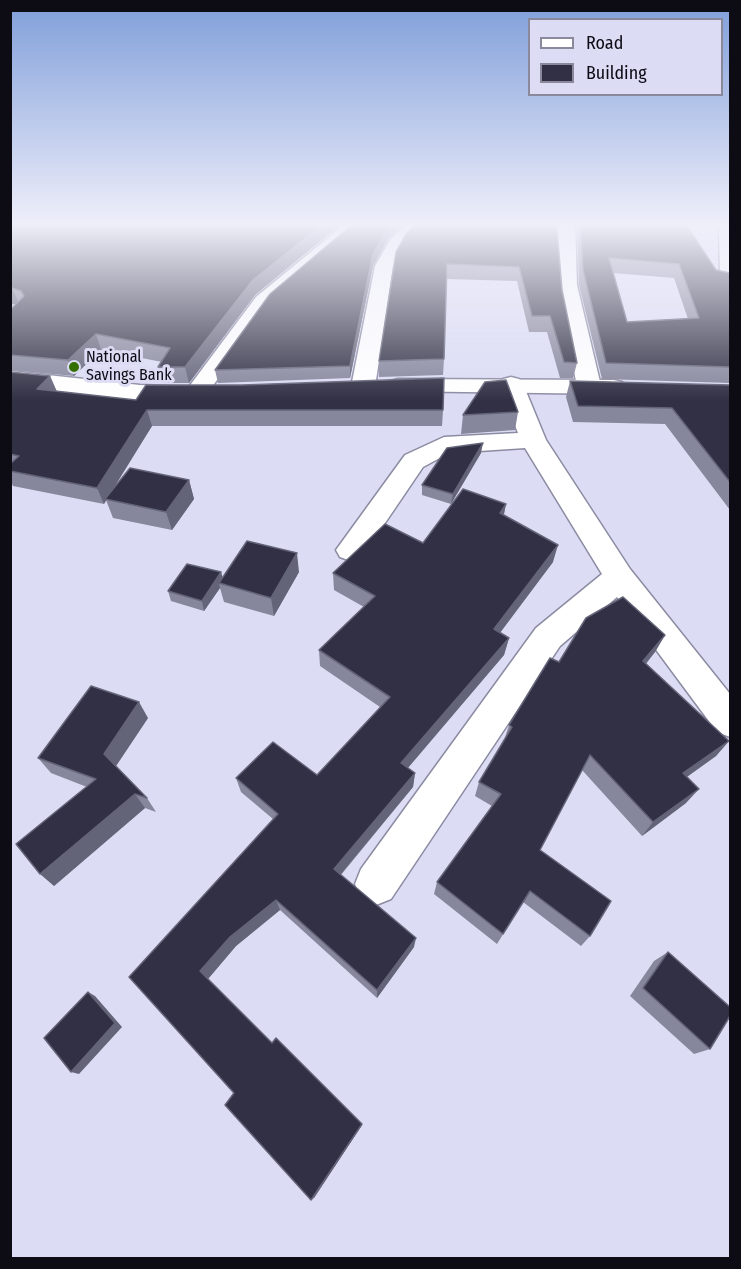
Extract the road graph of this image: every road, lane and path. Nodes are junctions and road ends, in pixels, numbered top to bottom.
1 (286, 282) edge
2 (380, 282) edge
3 (566, 282) edge
4 (10, 378) edge
5 (511, 384) junction
6 (589, 386) junction
7 (634, 387) edge
8 (196, 392) junction
9 (226, 392) edge
10 (533, 440) junction
11 (351, 550) dead end
12 (619, 577) junction
13 (730, 721) edge
14 (376, 884) dead end

1 - 8 street
2 - 5 street
3 - 6 street
4 - 8 street
5 - 6 street
5 - 10 street
6 - 7 street
8 - 9 street
10 - 11 street
10 - 12 street
12 - 13 street
12 - 14 street

